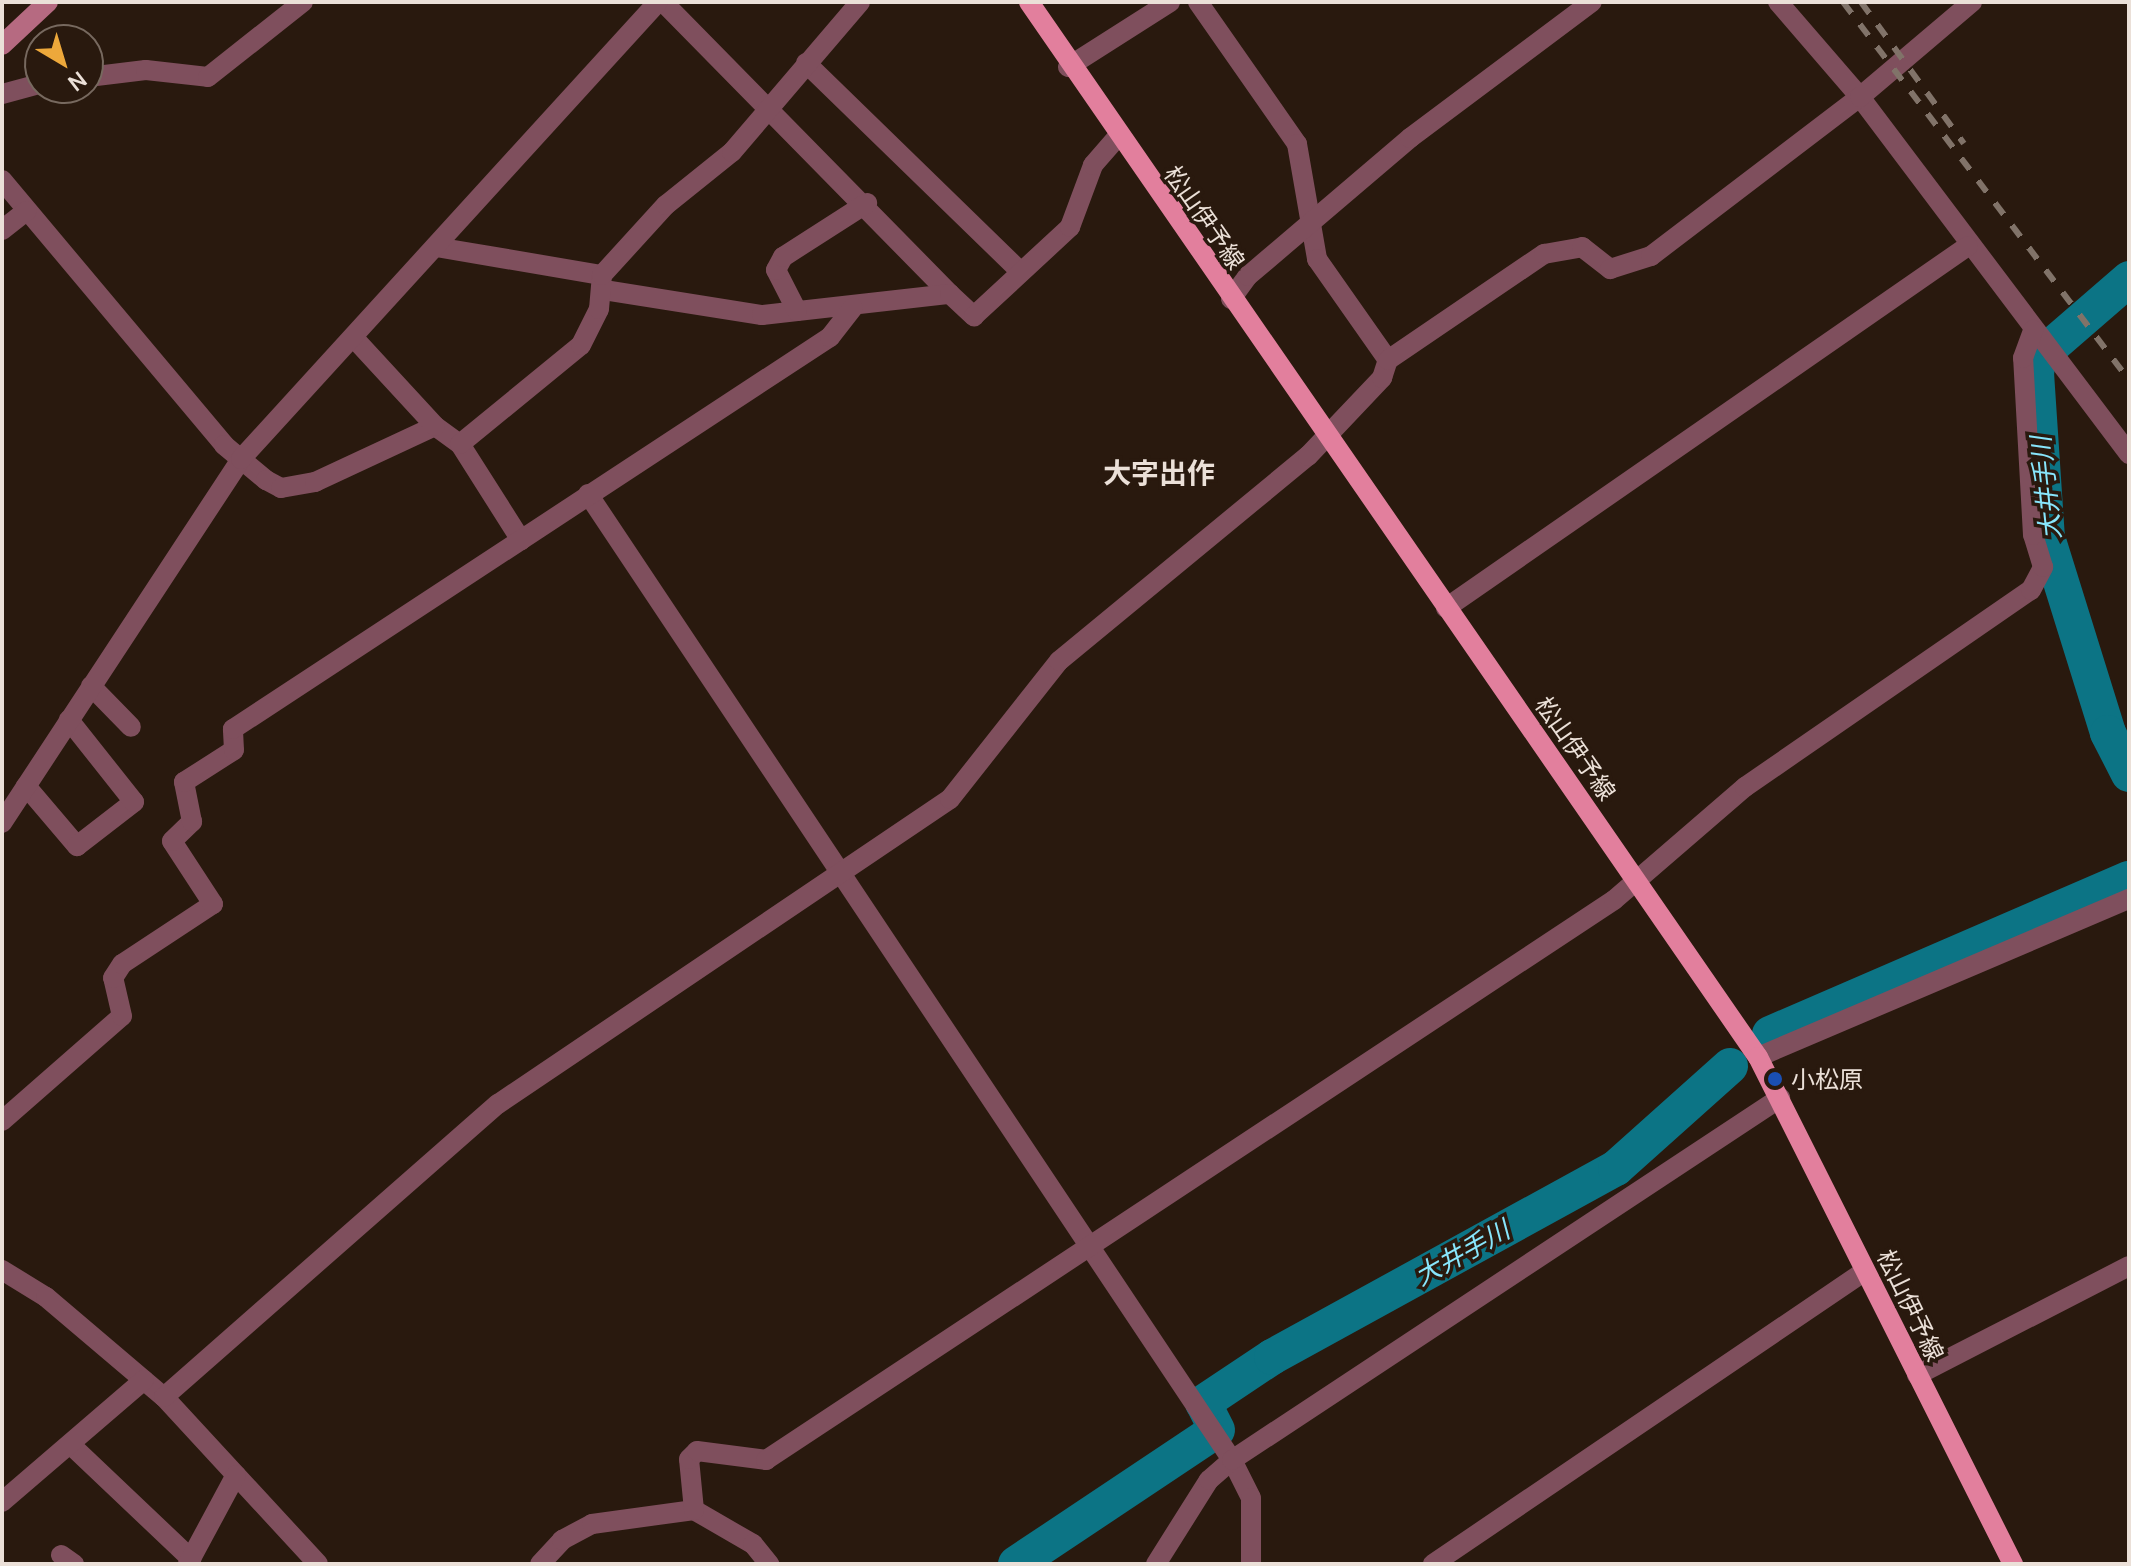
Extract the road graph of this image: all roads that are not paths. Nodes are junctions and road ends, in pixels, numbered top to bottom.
1 (48, 2) edge
2 (303, 2) edge
3 (660, 2) edge
4 (860, 2) edge
5 (1029, 2) edge
6 (1170, 2) edge
7 (1198, 2) edge
8 (1592, 2) edge
9 (1778, 2) edge
10 (1968, 3) edge
11 (2, 45) edge
12 (806, 63) junction
13 (1068, 67) junction
14 (104, 75) edge
15 (24, 88) edge
16 (2, 94) edge
17 (1860, 97) junction
18 (768, 105) junction
19 (1117, 137) junction
20 (2, 180) edge
21 (867, 203) junction
22 (26, 211) junction
23 (1314, 220) junction
24 (2, 230) edge
25 (1968, 246) junction
26 (436, 247) junction
27 (1019, 270) junction
28 (603, 283) junction
29 (950, 294) junction
30 (1231, 299) junction
31 (853, 308) junction
32 (797, 311) junction
33 (353, 337) junction
34 (2042, 342) junction
35 (1388, 360) junction
36 (435, 426) junction
37 (1326, 436) junction
38 (460, 444) junction
39 (2129, 454) edge
40 (241, 459) junction
41 (588, 494) junction
42 (521, 540) junction
43 (1446, 608) junction
44 (91, 686) junction
45 (69, 720) junction
46 (131, 727) dead end
47 (26, 786) junction
48 (2, 823) edge
49 (841, 874) junction
50 (1635, 877) junction
51 (2129, 899) edge
52 (1758, 1057) junction
53 (1780, 1098) junction
54 (4, 1116) edge
55 (1091, 1245) junction
56 (2129, 1266) edge
57 (2, 1270) edge
58 (1865, 1271) junction
59 (1917, 1375) junction
60 (144, 1380) junction
61 (164, 1397) junction
62 (71, 1445) junction
63 (1232, 1460) junction
64 (236, 1475) junction
65 (2, 1502) edge
66 (694, 1510) junction
67 (190, 1561) edge
68 (318, 1564) edge
69 (540, 1564) edge
70 (769, 1564) edge
71 (1156, 1564) edge
72 (1251, 1564) edge
73 (1433, 1564) edge
74 (2013, 1564) edge

1 - 11 main road
2 - 14 street
3 - 18 street
3 - 26 street
4 - 12 street
5 - 13 main road, 松山伊予線
6 - 13 street
7 - 23 street
8 - 23 street
9 - 17 street
10 - 17 street
12 - 18 street
12 - 27 street
13 - 19 main road, 松山伊予線
15 - 16 street
17 - 25 street
17 - 35 street
18 - 21 street
18 - 28 street
19 - 27 street
19 - 30 main road, 松山伊予線
20 - 22 street
21 - 29 street
21 - 32 street
22 - 24 street
22 - 40 street
23 - 30 street
23 - 35 street
25 - 34 street
25 - 43 street
26 - 28 street
26 - 33 street
27 - 29 street
28 - 32 street
28 - 38 street
29 - 31 street
30 - 37 main road, 松山伊予線
31 - 32 street
31 - 41 street
33 - 36 street
33 - 40 street
34 - 39 street
34 - 50 street
35 - 37 street
36 - 38 street
36 - 40 street
37 - 43 main road, 松山伊予線
37 - 49 street
38 - 42 street
40 - 44 street
41 - 42 street
41 - 49 street
42 - 54 street
43 - 50 main road, 松山伊予線
44 - 45 street
44 - 46 street
45 - 47 street
45 - 47 street
47 - 48 street
49 - 55 street
49 - 61 street
50 - 52 main road, 松山伊予線
50 - 55 street
51 - 52 street
52 - 53 main road, 松山伊予線
53 - 58 main road, 松山伊予線
53 - 63 street
55 - 63 street
55 - 66 street
56 - 59 street
57 - 60 street
58 - 59 main road, 松山伊予線
58 - 73 street
59 - 74 main road, 松山伊予線
60 - 61 street
60 - 62 street
61 - 64 street
62 - 65 street
62 - 67 street
63 - 71 street
63 - 72 street
64 - 67 street
64 - 68 street
66 - 69 street
66 - 70 street

